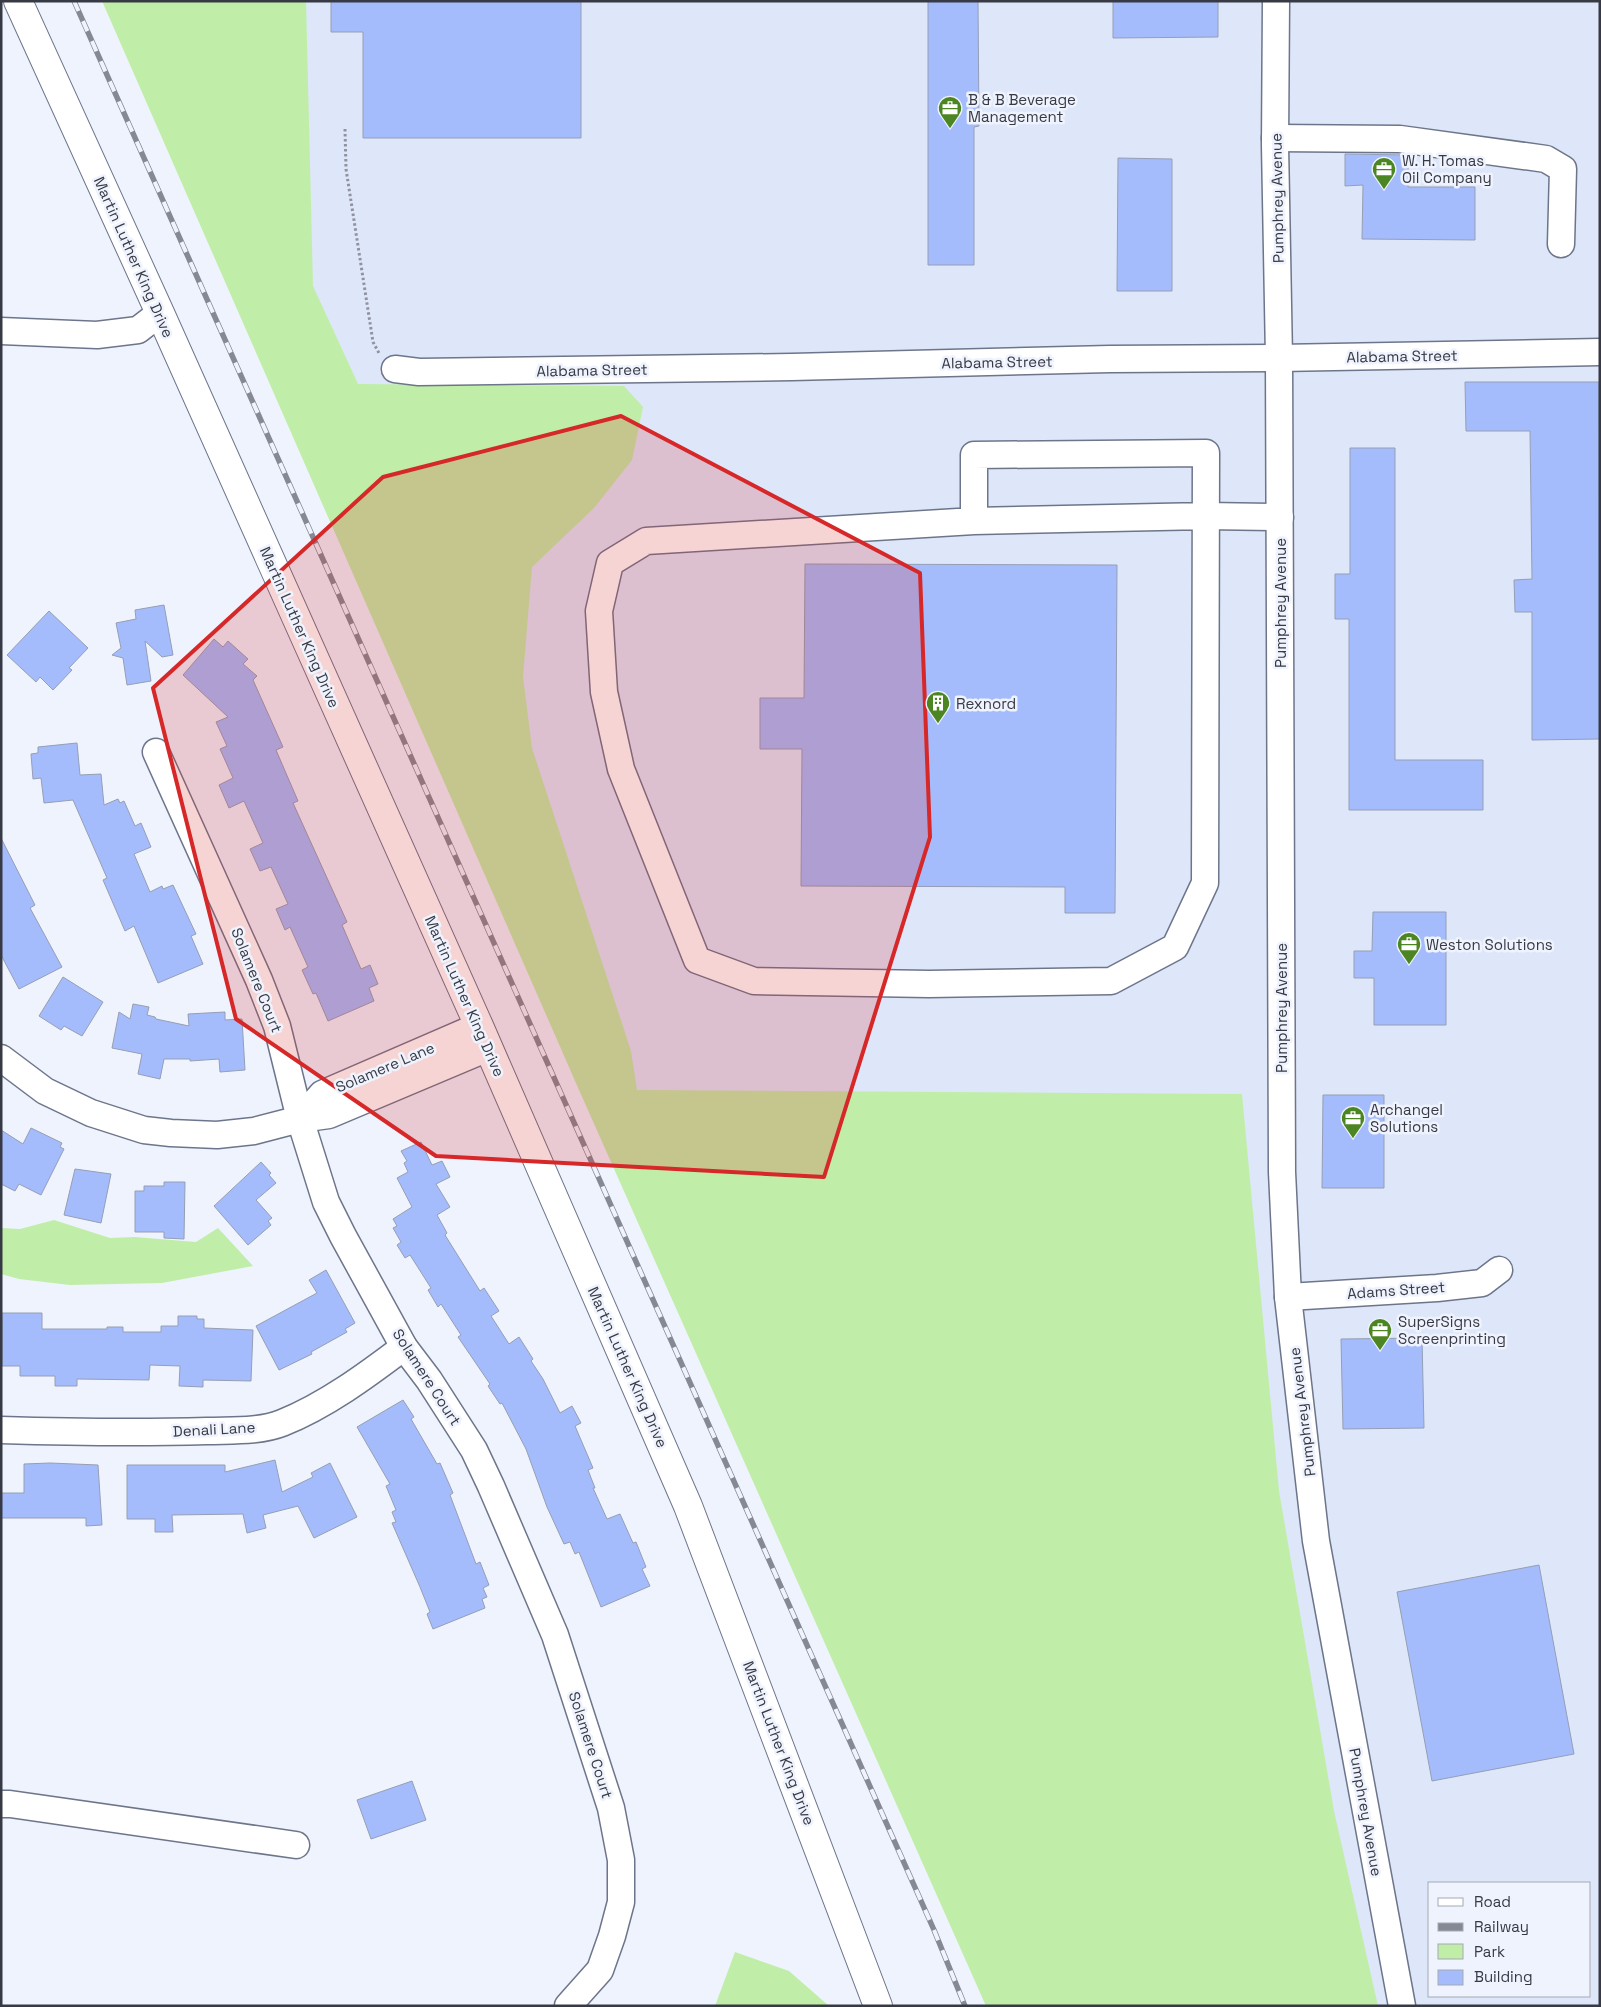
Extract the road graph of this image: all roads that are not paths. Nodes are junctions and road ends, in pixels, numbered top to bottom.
1 (18, 1) edge
2 (1276, 1) edge
3 (1275, 138) junction
4 (1562, 244) dead end
5 (160, 313) junction
6 (1, 331) edge
7 (1600, 352) edge
8 (1279, 358) junction
9 (395, 369) road end
10 (1206, 516) junction
11 (1280, 517) junction
12 (974, 521) junction
13 (156, 752) dead end
14 (484, 1037) junction
15 (1, 1058) edge
16 (300, 1119) junction
17 (1499, 1270) dead end
18 (1288, 1297) junction
19 (404, 1347) junction
20 (1, 1430) edge
21 (1, 1804) edge
22 (296, 1845) dead end
23 (568, 2006) edge
24 (878, 2006) edge
25 (1402, 2006) edge

1 - 5 main road, Martin Luther King Drive
2 - 3 street, Pumphrey Avenue
3 - 4 street
3 - 8 street, Pumphrey Avenue
5 - 6 street
5 - 14 main road, Martin Luther King Drive
7 - 8 street, Alabama Street
8 - 9 street, Alabama Street
8 - 11 street, Pumphrey Avenue
10 - 11 street
10 - 12 street
10 - 12 street
10 - 12 street
11 - 18 street, Pumphrey Avenue
13 - 16 street, Solamere Court
14 - 16 street, Solamere Lane
14 - 24 main road, Martin Luther King Drive
15 - 16 street, Solamere Lane
16 - 19 street, Solamere Court
17 - 18 street, Adams Street
18 - 25 street, Pumphrey Avenue
19 - 20 street, Denali Lane
19 - 23 street, Solamere Court
21 - 22 street

